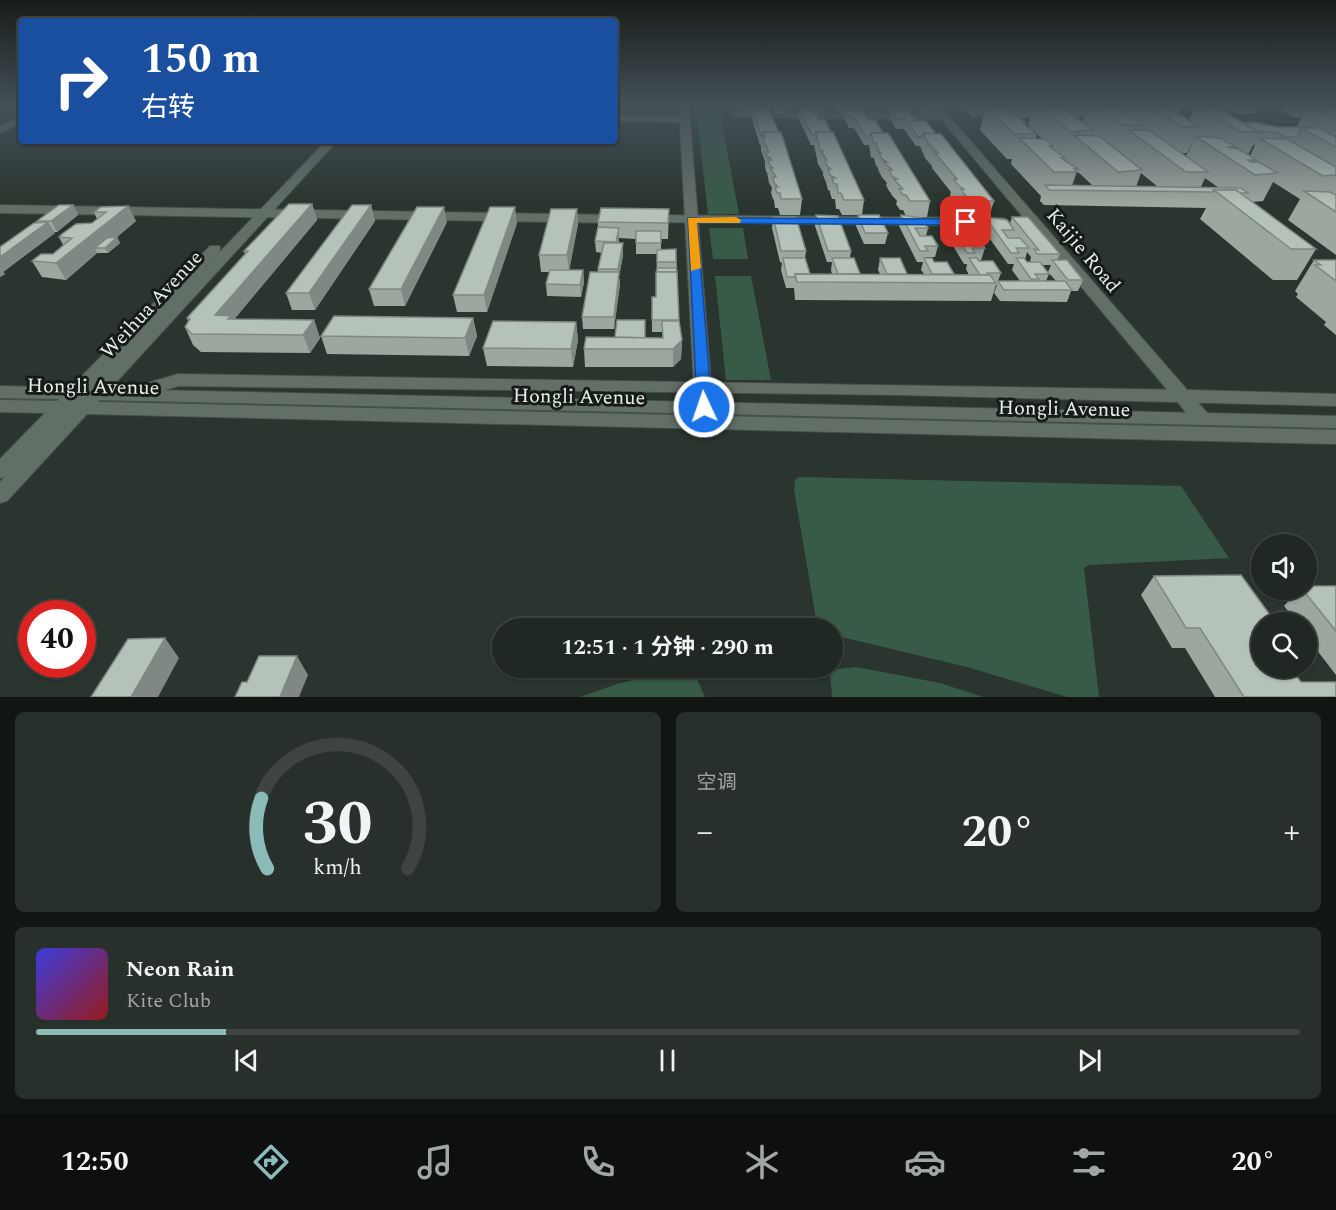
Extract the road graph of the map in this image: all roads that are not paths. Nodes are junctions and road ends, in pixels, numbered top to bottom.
1 (687, 140) edge
2 (964, 140) edge
3 (317, 144) edge
4 (329, 144) edge
5 (0, 209) edge
6 (257, 213) junction
7 (692, 220) junction
8 (1035, 223) junction
9 (703, 386) junction
10 (0, 392) edge
11 (95, 394) junction
12 (1181, 394) junction
13 (126, 395) junction
14 (1336, 400) edge
15 (78, 401) junction
16 (0, 406) edge
17 (704, 407) junction
18 (61, 408) junction
19 (1202, 418) junction
20 (1336, 422) edge
21 (1336, 437) edge
22 (0, 471) edge
23 (0, 495) edge

1 - 7 street
2 - 8 street, Kaijie Road
3 - 6 street, Weihua Avenue
4 - 6 street, Weihua Avenue
5 - 6 street
6 - 7 street
6 - 11 street, Weihua Avenue
6 - 15 street, Weihua Avenue
7 - 8 street
7 - 9 street
8 - 12 street, Kaijie Road
9 - 12 street
9 - 13 street
9 - 17 street
10 - 15 street, Hongli Avenue
11 - 13 street, Hongli Avenue
11 - 15 street, Hongli Avenue
12 - 14 street
12 - 19 street, Kaijie Road
13 - 17 street, Hongli Avenue
15 - 18 street, Hongli Avenue
15 - 21 street, Hongli Avenue
15 - 23 street, Weihua Avenue
16 - 18 street, Hongli Avenue
17 - 19 street, Hongli Avenue
18 - 22 street
19 - 20 street, Hongli Avenue

